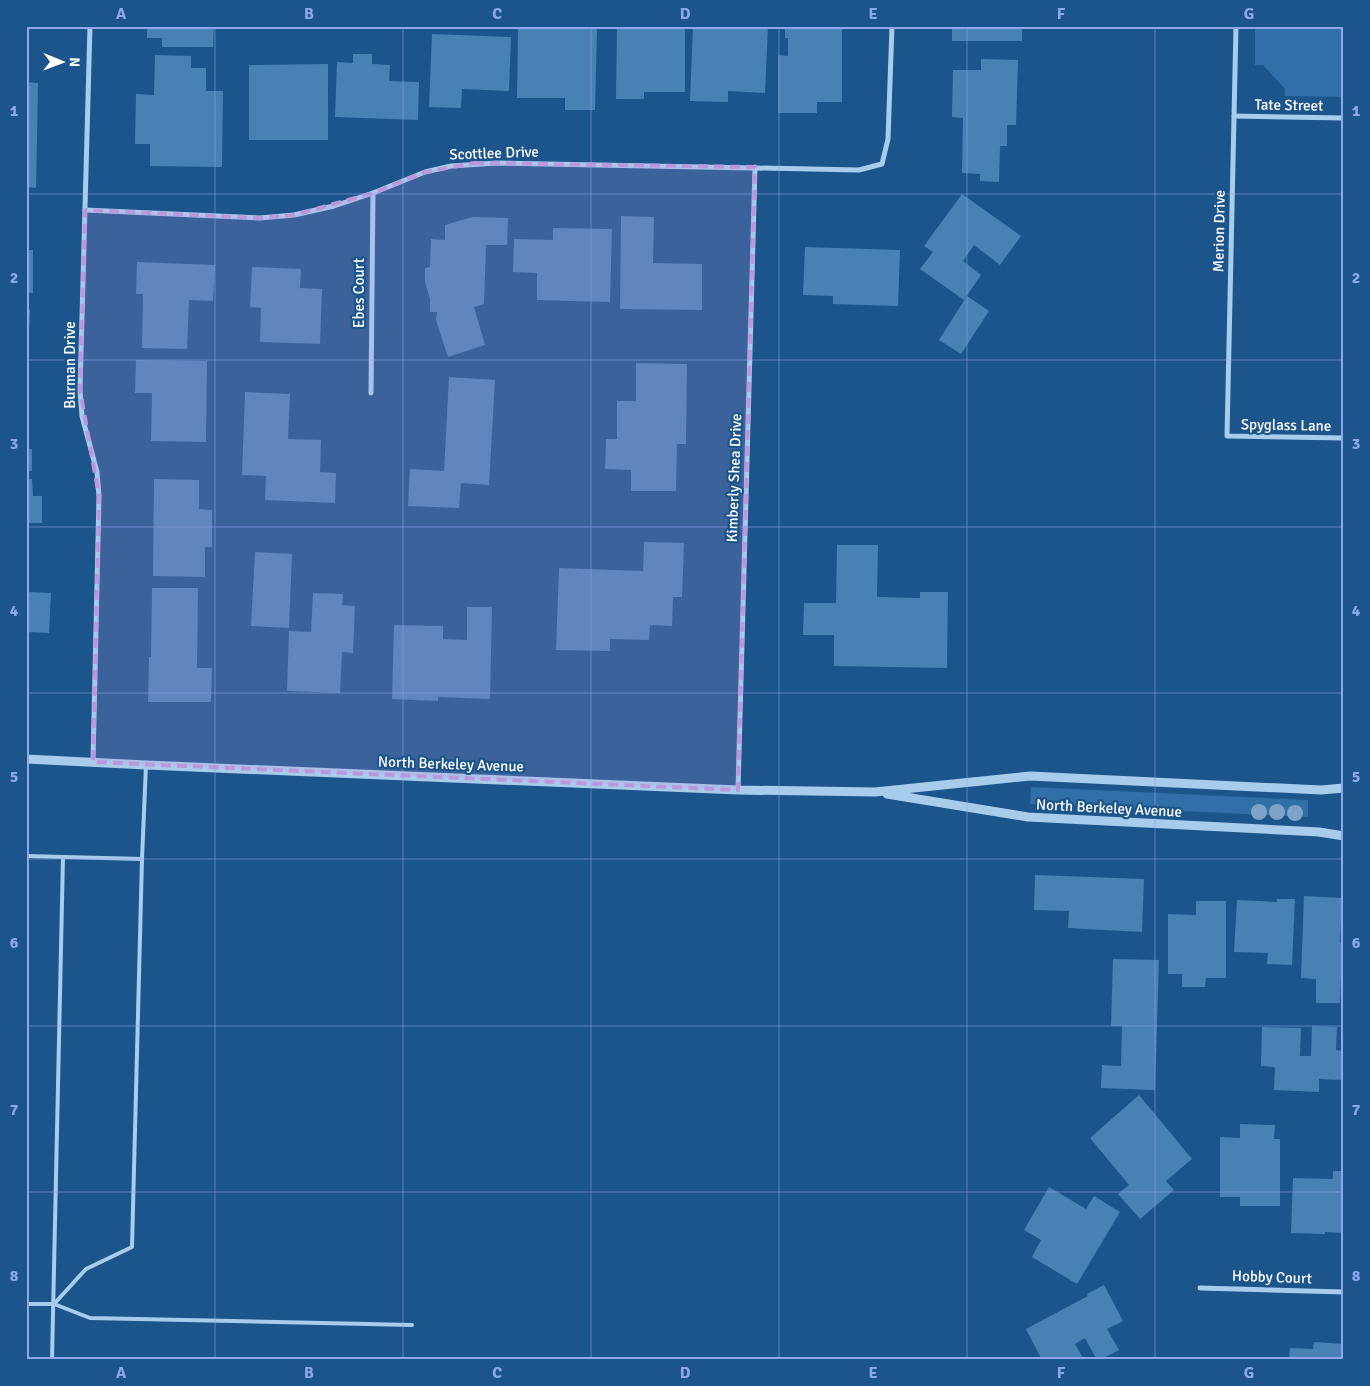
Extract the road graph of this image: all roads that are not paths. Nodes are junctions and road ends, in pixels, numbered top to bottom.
1 (90, 26) edge
2 (892, 26) edge
3 (1236, 26) edge
4 (1234, 116) junction
5 (1344, 118) edge
6 (755, 168) junction
7 (372, 193) junction
8 (85, 210) junction
9 (371, 393) dead end
10 (1227, 436) joint
11 (1344, 438) edge
12 (26, 759) edge
13 (93, 762) junction
14 (146, 766) junction
15 (1344, 788) edge
16 (738, 790) junction
17 (875, 792) junction
18 (1344, 836) edge
19 (26, 856) edge
20 (63, 857) junction
21 (142, 859) junction
22 (1200, 1288) dead end
23 (1344, 1292) edge
24 (26, 1304) edge
25 (54, 1304) junction
26 (412, 1325) dead end
27 (52, 1360) edge

1 - 8 street, Burman Drive
2 - 6 street, Scottlee Drive
3 - 4 street, Merion Drive
4 - 5 street, Tate Street
4 - 10 street, Merion Drive
6 - 7 street, Scottlee Drive
6 - 16 street, Kimberly Shea Drive
7 - 8 street, Scottlee Drive
7 - 9 street, Ebes Court
8 - 13 street, Burman Drive
10 - 11 street, Spyglass Lane
12 - 13 street, North Berkeley Avenue
13 - 14 street, North Berkeley Avenue
14 - 16 street, North Berkeley Avenue
14 - 21 lane
15 - 17 street, North Berkeley Avenue
16 - 17 street, North Berkeley Avenue
17 - 18 street, North Berkeley Avenue
19 - 20 lane
20 - 21 lane
20 - 25 lane
21 - 25 lane
22 - 23 street, Hobby Court
24 - 25 lane
25 - 26 lane
25 - 27 lane

